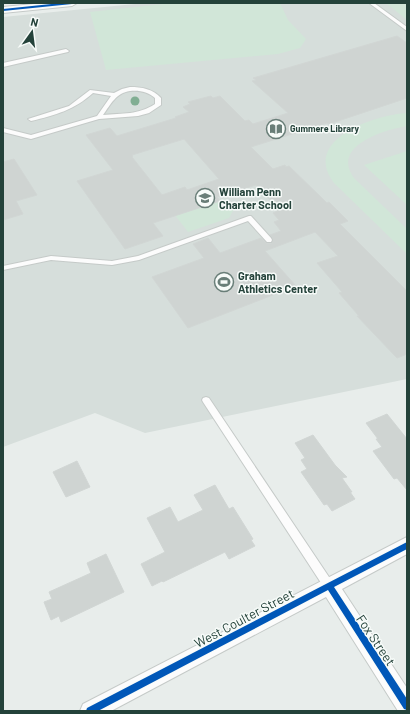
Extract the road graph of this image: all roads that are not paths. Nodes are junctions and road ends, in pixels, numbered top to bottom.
1 (72, 3) edge
2 (371, 3) edge
3 (32, 5) edge
4 (3, 10) edge
5 (407, 29) edge
6 (66, 51) dead end
7 (3, 65) edge
8 (114, 96) junction
9 (99, 117) junction
10 (31, 119) dead end
11 (3, 130) edge
12 (269, 240) dead end
13 (3, 268) edge
14 (206, 400) dead end
15 (407, 545) edge
16 (329, 586) junction
17 (407, 706) edge
18 (90, 711) edge

1 - 3 street
2 - 5 lane
3 - 4 street
6 - 7 lane
8 - 9 lane
8 - 9 lane
8 - 10 lane
9 - 11 lane
12 - 13 lane
14 - 16 lane
15 - 16 street, West Coulter Street
16 - 17 street, Fox Street
16 - 18 street, West Coulter Street

